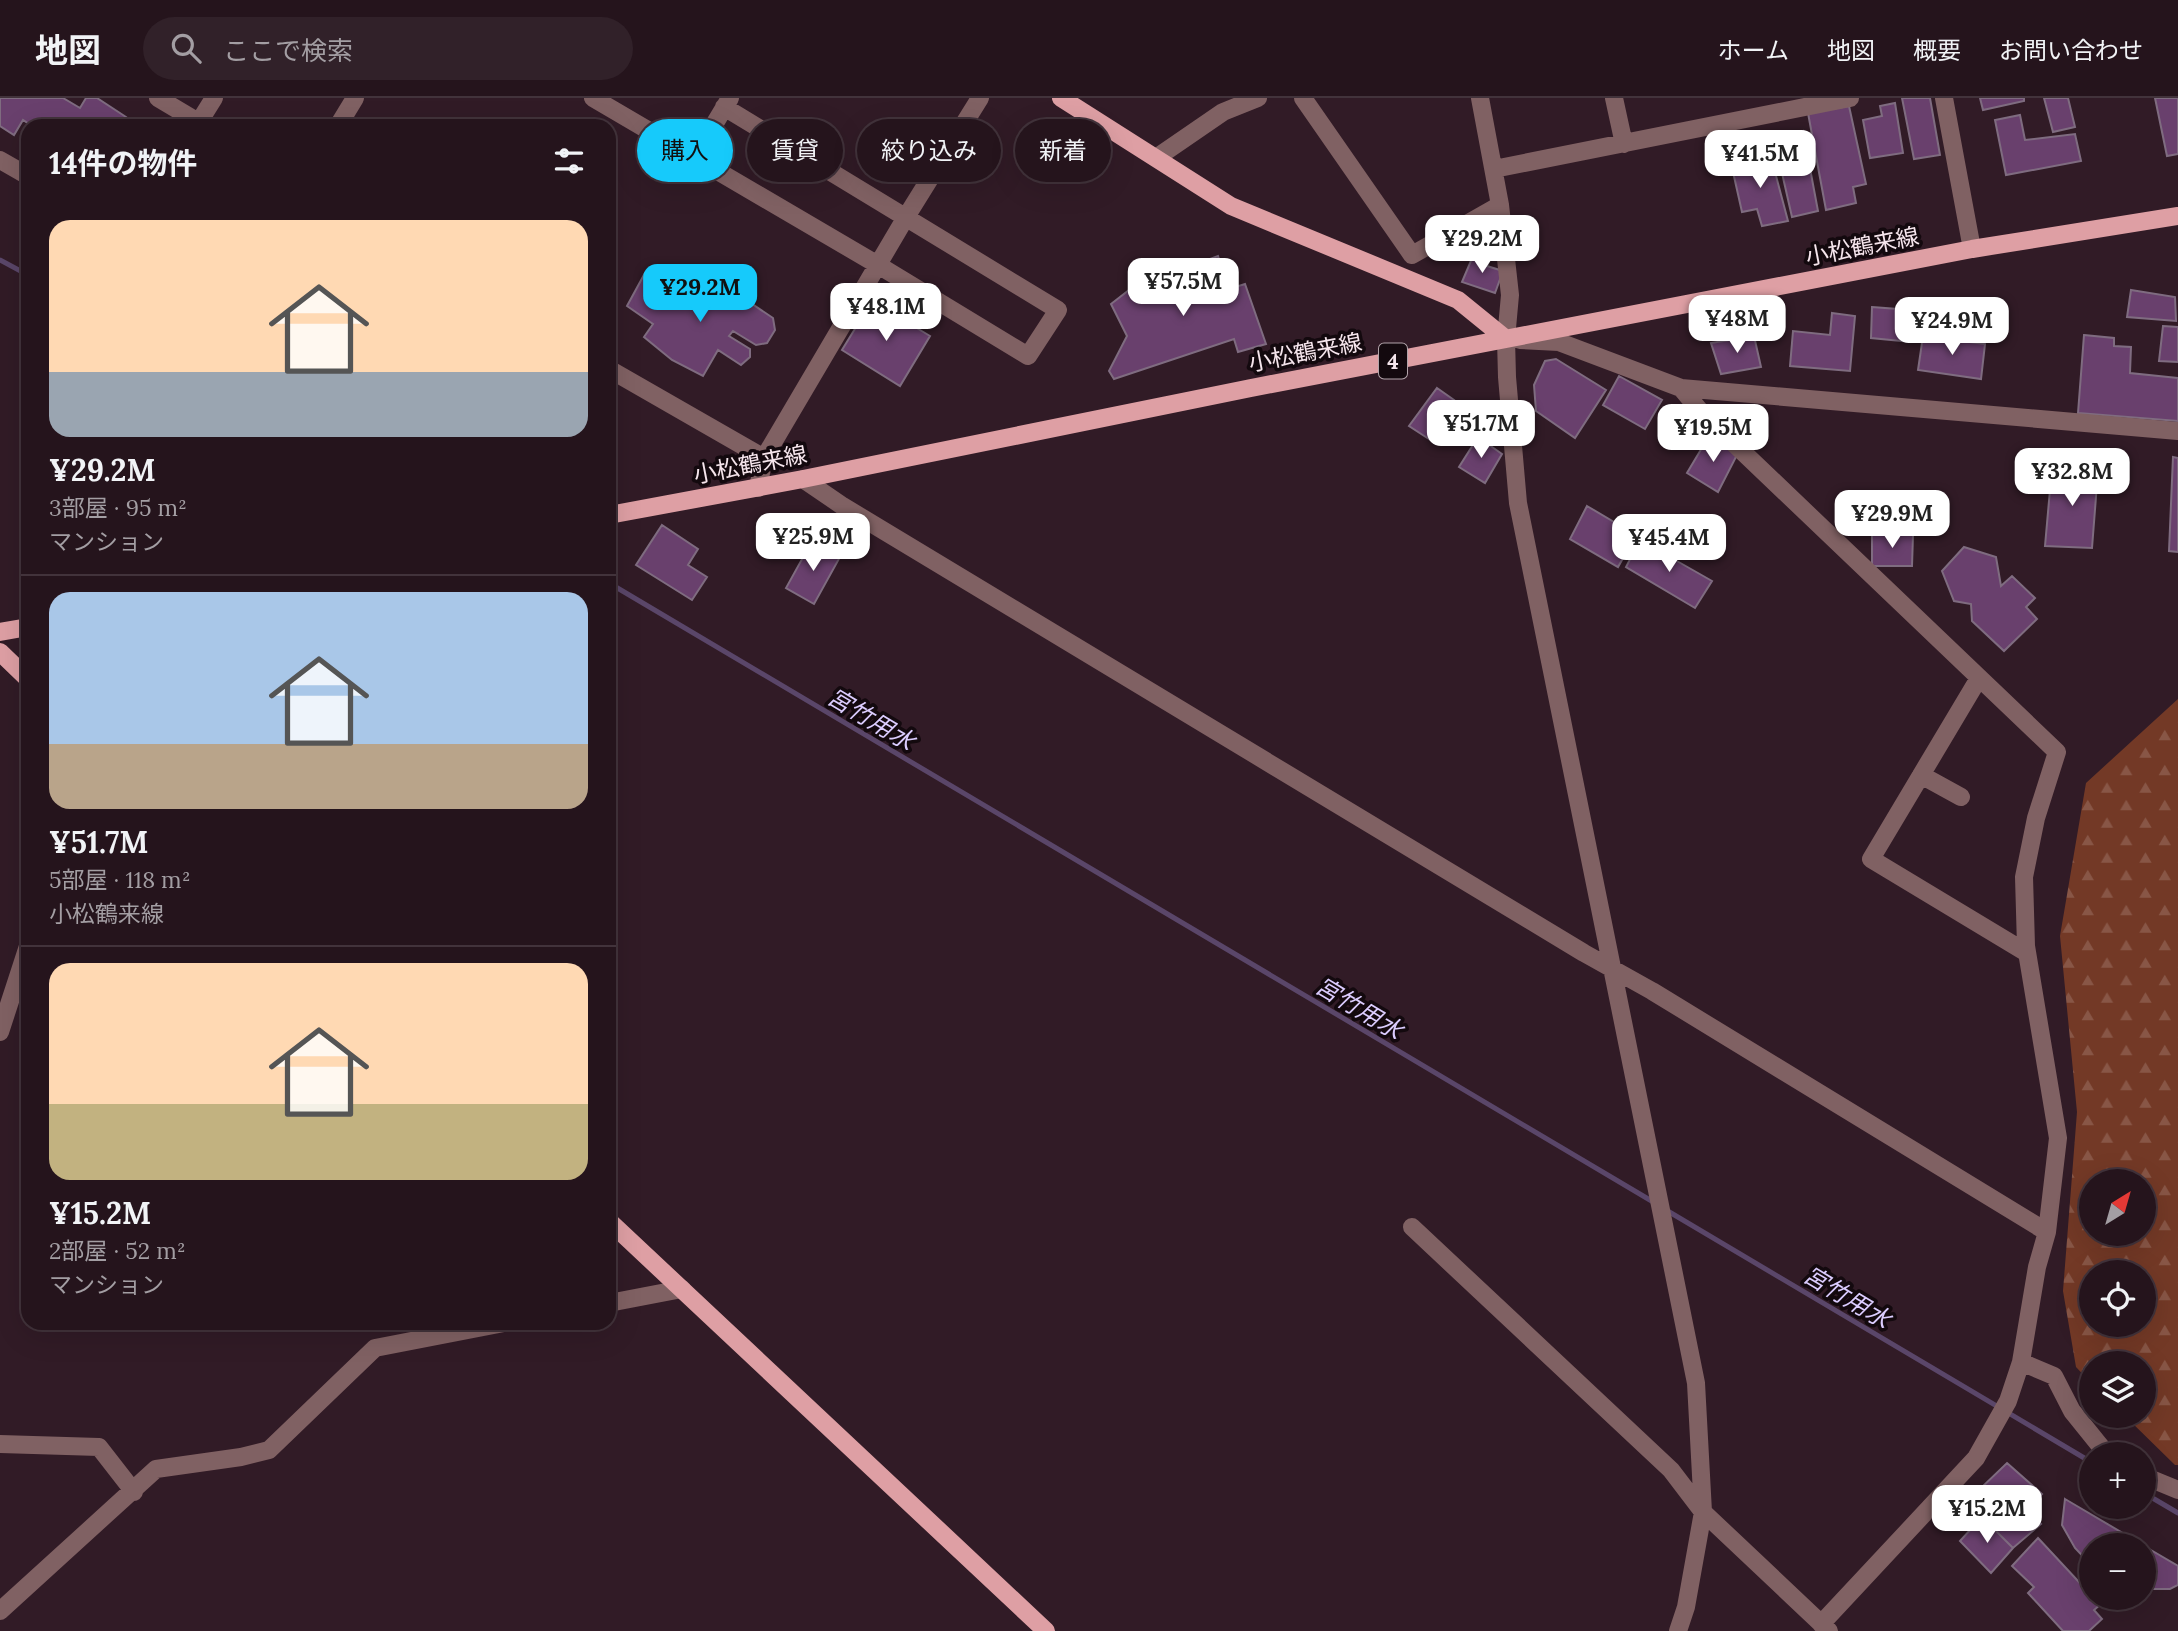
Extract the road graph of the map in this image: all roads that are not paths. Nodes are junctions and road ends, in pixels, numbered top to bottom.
1 (158, 98) edge
2 (214, 98) edge
3 (355, 98) edge
4 (593, 98) edge
5 (980, 98) edge
6 (1061, 98) edge
7 (1258, 98) edge
8 (1303, 98) edge
9 (1480, 98) edge
10 (1614, 98) edge
11 (1850, 98) edge
12 (1944, 98) edge
13 (1810, 101) edge
14 (727, 102) edge
15 (194, 119) edge
16 (204, 119) edge
17 (342, 119) edge
18 (717, 119) edge
19 (637, 124) edge
20 (1624, 144) junction
21 (1156, 158) junction
22 (0, 160) edge
23 (1494, 169) junction
24 (21, 172) edge
25 (733, 181) edge
26 (1500, 205) junction
27 (2178, 216) edge
28 (906, 217) junction
29 (1972, 249) junction
30 (878, 265) junction
31 (1506, 339) junction
32 (616, 373) edge
33 (1681, 388) junction
34 (2178, 431) edge
35 (764, 458) junction
36 (803, 479) junction
37 (758, 488) junction
38 (616, 514) edge
39 (21, 628) edge
40 (0, 632) edge
41 (0, 652) edge
42 (21, 672) edge
43 (1979, 678) junction
44 (1921, 775) junction
45 (1961, 797) dead end
46 (2027, 953) junction
47 (21, 968) edge
48 (1612, 969) junction
49 (0, 1032) edge
50 (1412, 1227) dead end
51 (616, 1228) edge
52 (2047, 1232) junction
53 (682, 1289) junction
54 (616, 1302) edge
55 (468, 1330) edge
56 (2021, 1362) junction
57 (2097, 1442) edge
58 (0, 1444) edge
59 (2156, 1481) edge
60 (2178, 1490) edge
61 (134, 1492) junction
62 (1703, 1512) junction
63 (0, 1611) edge
64 (1825, 1627) edge
65 (1046, 1631) edge
66 (1678, 1631) edge

1 - 15 street
2 - 16 street
3 - 17 street
4 - 19 street
5 - 28 street
6 - 21 main road
7 - 21 street
8 - 26 street
9 - 23 street
10 - 20 street
11 - 13 street
12 - 29 street
13 - 20 street
14 - 18 street
14 - 28 street
20 - 23 street
21 - 31 main road
22 - 24 street
23 - 26 street
25 - 30 street
26 - 31 street
27 - 29 main road, 小松鶴来線 / 4
28 - 30 street
28 - 30 street
29 - 31 main road, 小松鶴来線 / 4
30 - 35 street
31 - 33 street
31 - 36 main road, 小松鶴来線 / 4
31 - 48 street
32 - 35 street
33 - 34 street
33 - 43 street
35 - 37 street
36 - 37 main road, 小松鶴来線 / 4
36 - 48 street
37 - 38 main road, 小松鶴来線 / 4
39 - 40 main road
41 - 42 main road
43 - 44 street
43 - 46 street
44 - 45 street
44 - 46 street
46 - 52 street
47 - 49 street
48 - 52 street
48 - 62 street
50 - 62 street
51 - 53 main road
52 - 56 street
53 - 54 street
53 - 65 main road
55 - 61 street
56 - 57 street
56 - 64 street
58 - 61 street
59 - 60 street
61 - 63 street
62 - 64 street
62 - 66 street

